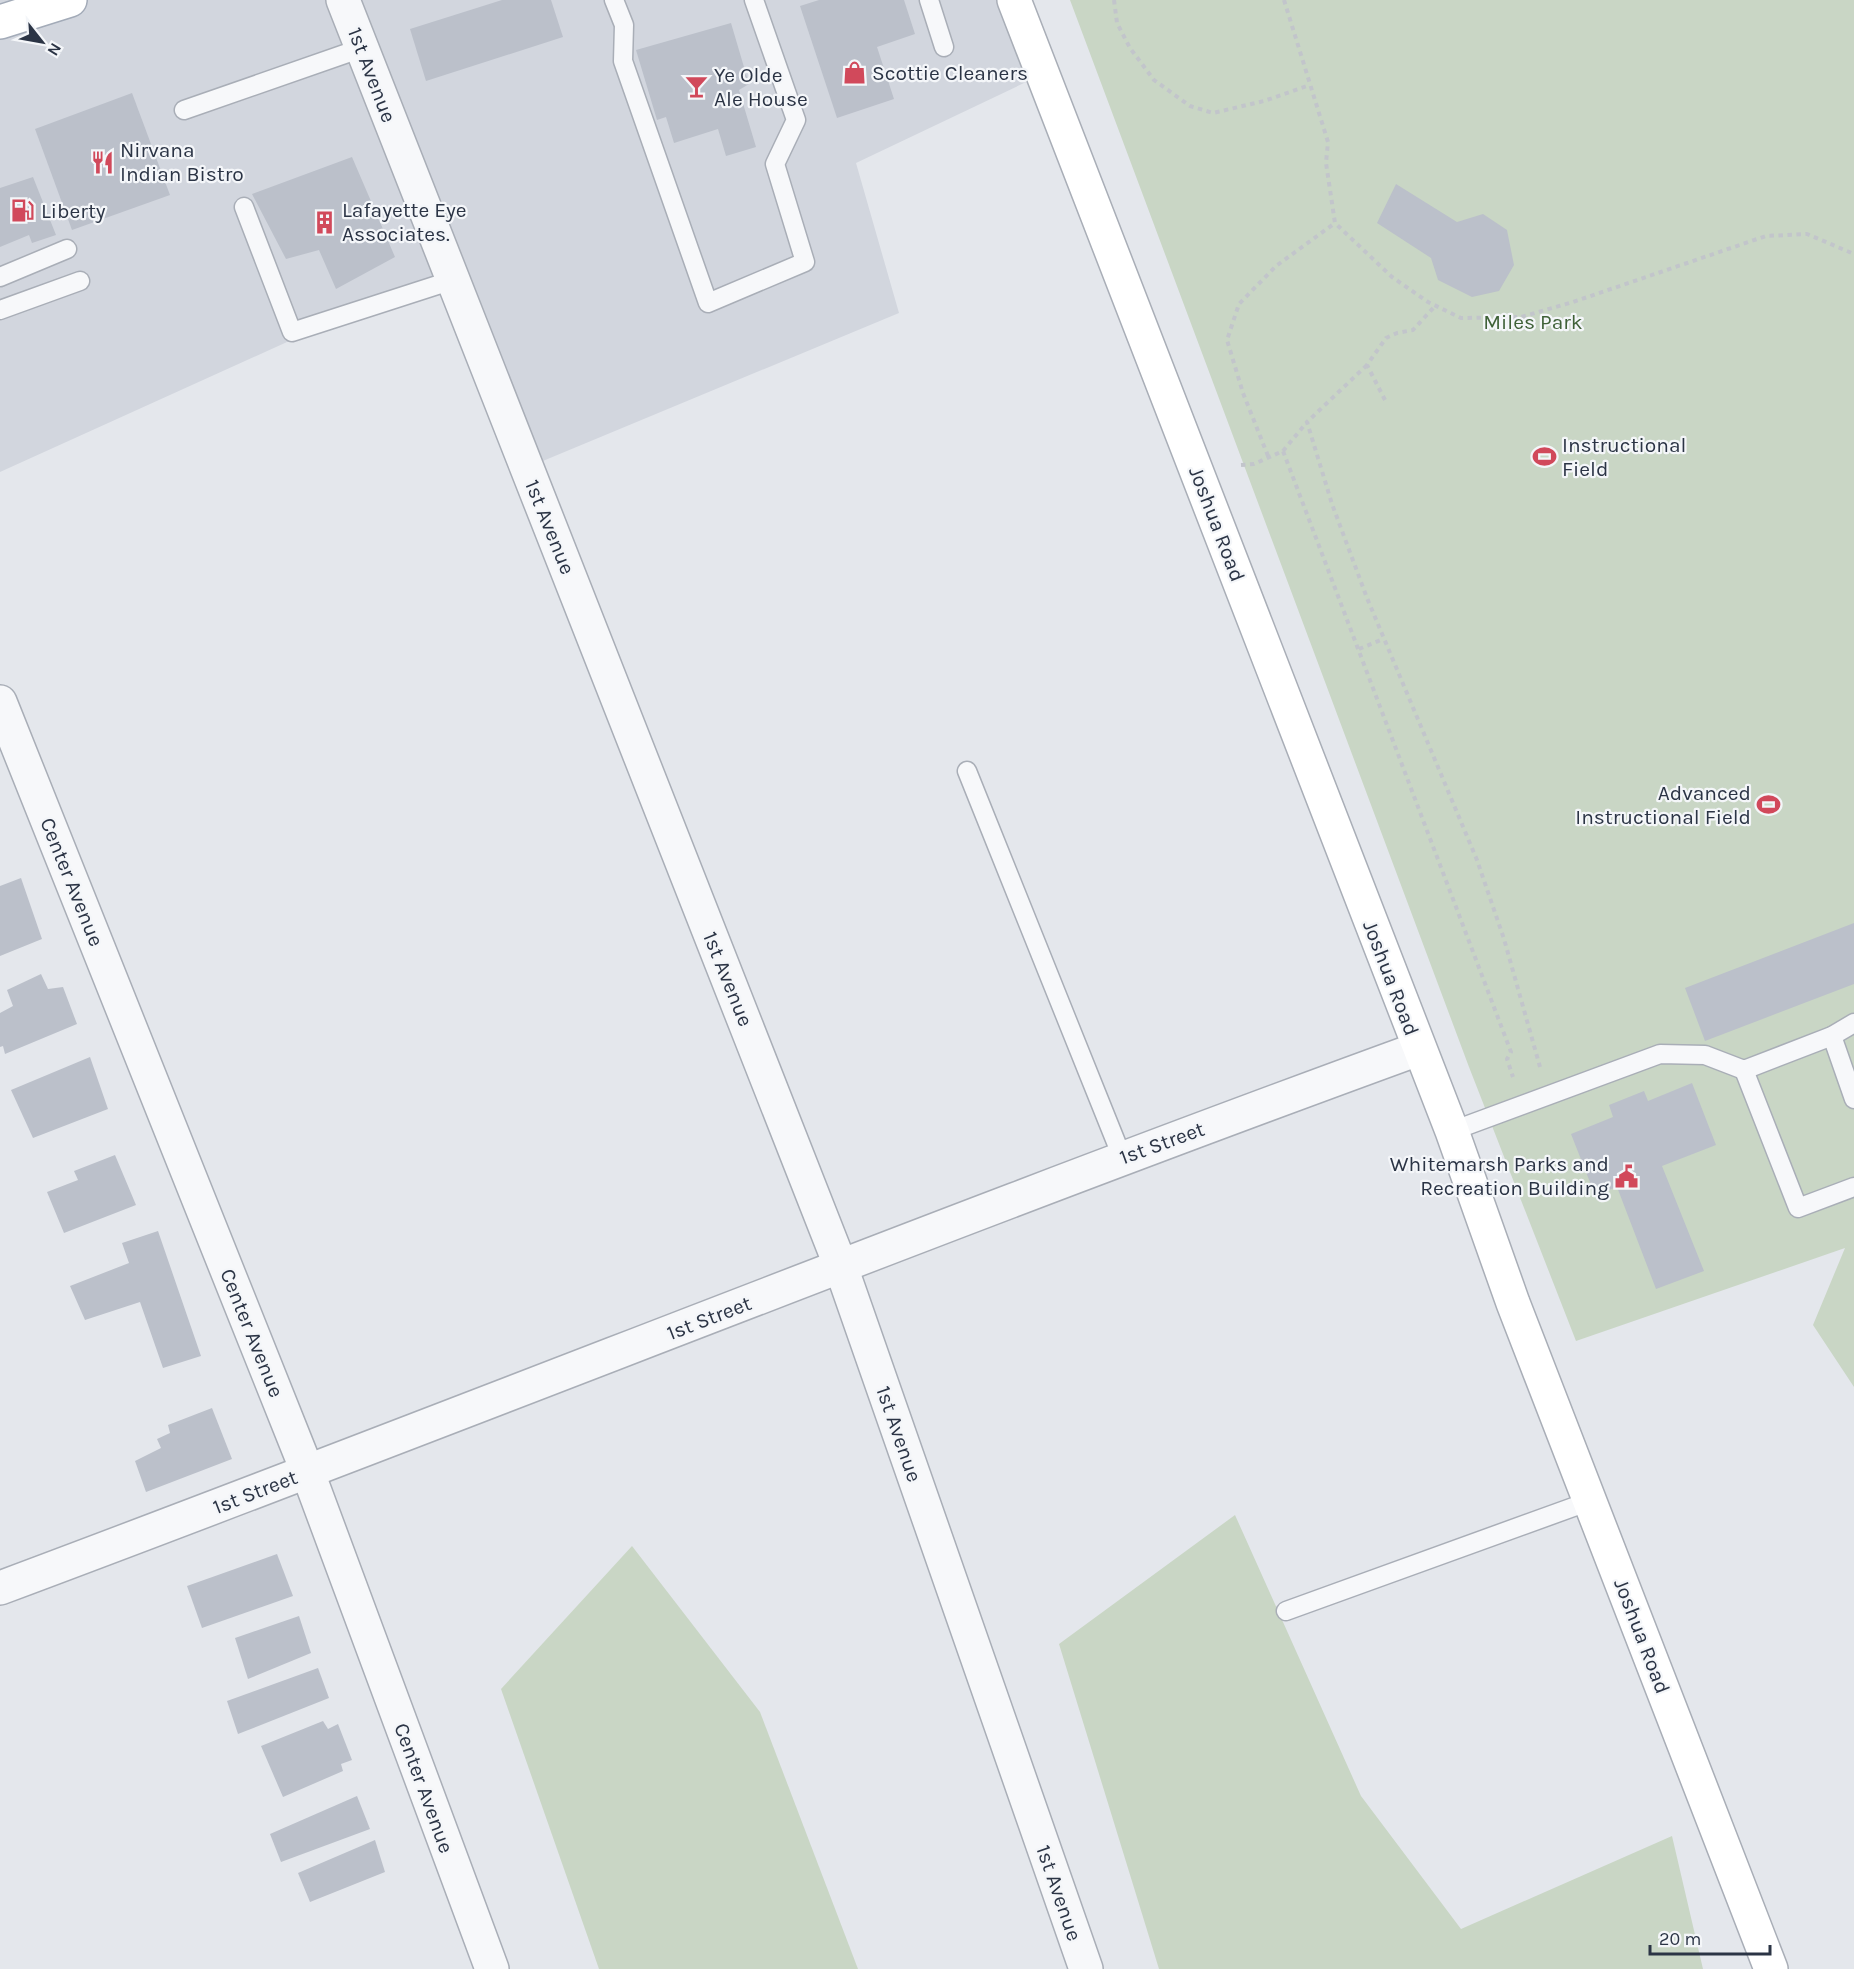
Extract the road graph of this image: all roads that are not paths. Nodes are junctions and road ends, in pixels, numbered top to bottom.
1 (70, 0) edge
2 (343, 0) edge
3 (614, 0) edge
4 (754, 0) edge
5 (928, 0) edge
6 (1014, 0) edge
7 (5, 13) edge
8 (944, 47) dead end
9 (362, 48) junction
10 (184, 110) dead end
11 (244, 207) dead end
12 (67, 249) dead end
13 (0, 277) edge
14 (453, 280) junction
15 (80, 281) dead end
16 (0, 310) edge
17 (0, 702) edge
18 (968, 771) dead end
19 (1854, 1023) edge
20 (1832, 1036) junction
21 (1418, 1049) junction
22 (1744, 1070) junction
23 (1854, 1098) edge
24 (1452, 1131) junction
25 (1122, 1157) junction
26 (1854, 1187) edge
27 (841, 1267) junction
28 (308, 1473) junction
29 (1590, 1501) junction
30 (0, 1588) edge
31 (1286, 1611) dead end
32 (492, 1969) edge
33 (1086, 1969) edge
34 (1771, 1969) edge

1 - 7 main road
2 - 9 street, 1st Avenue
3 - 4 lane
5 - 8 lane
6 - 21 main road, Joshua Road
9 - 10 lane
9 - 14 street, 1st Avenue
11 - 14 lane
12 - 13 lane
14 - 27 street, 1st Avenue
15 - 16 lane
17 - 28 street, Center Avenue
18 - 25 lane
19 - 20 lane
20 - 22 lane
20 - 23 lane
21 - 24 main road, Joshua Road
21 - 25 street, 1st Street
22 - 24 lane
22 - 26 lane
24 - 29 main road, Joshua Road
25 - 27 street, 1st Street
27 - 28 street, 1st Street
27 - 33 street, 1st Avenue
28 - 30 street, 1st Street
28 - 32 street, Center Avenue
29 - 31 lane
29 - 34 main road, Joshua Road

